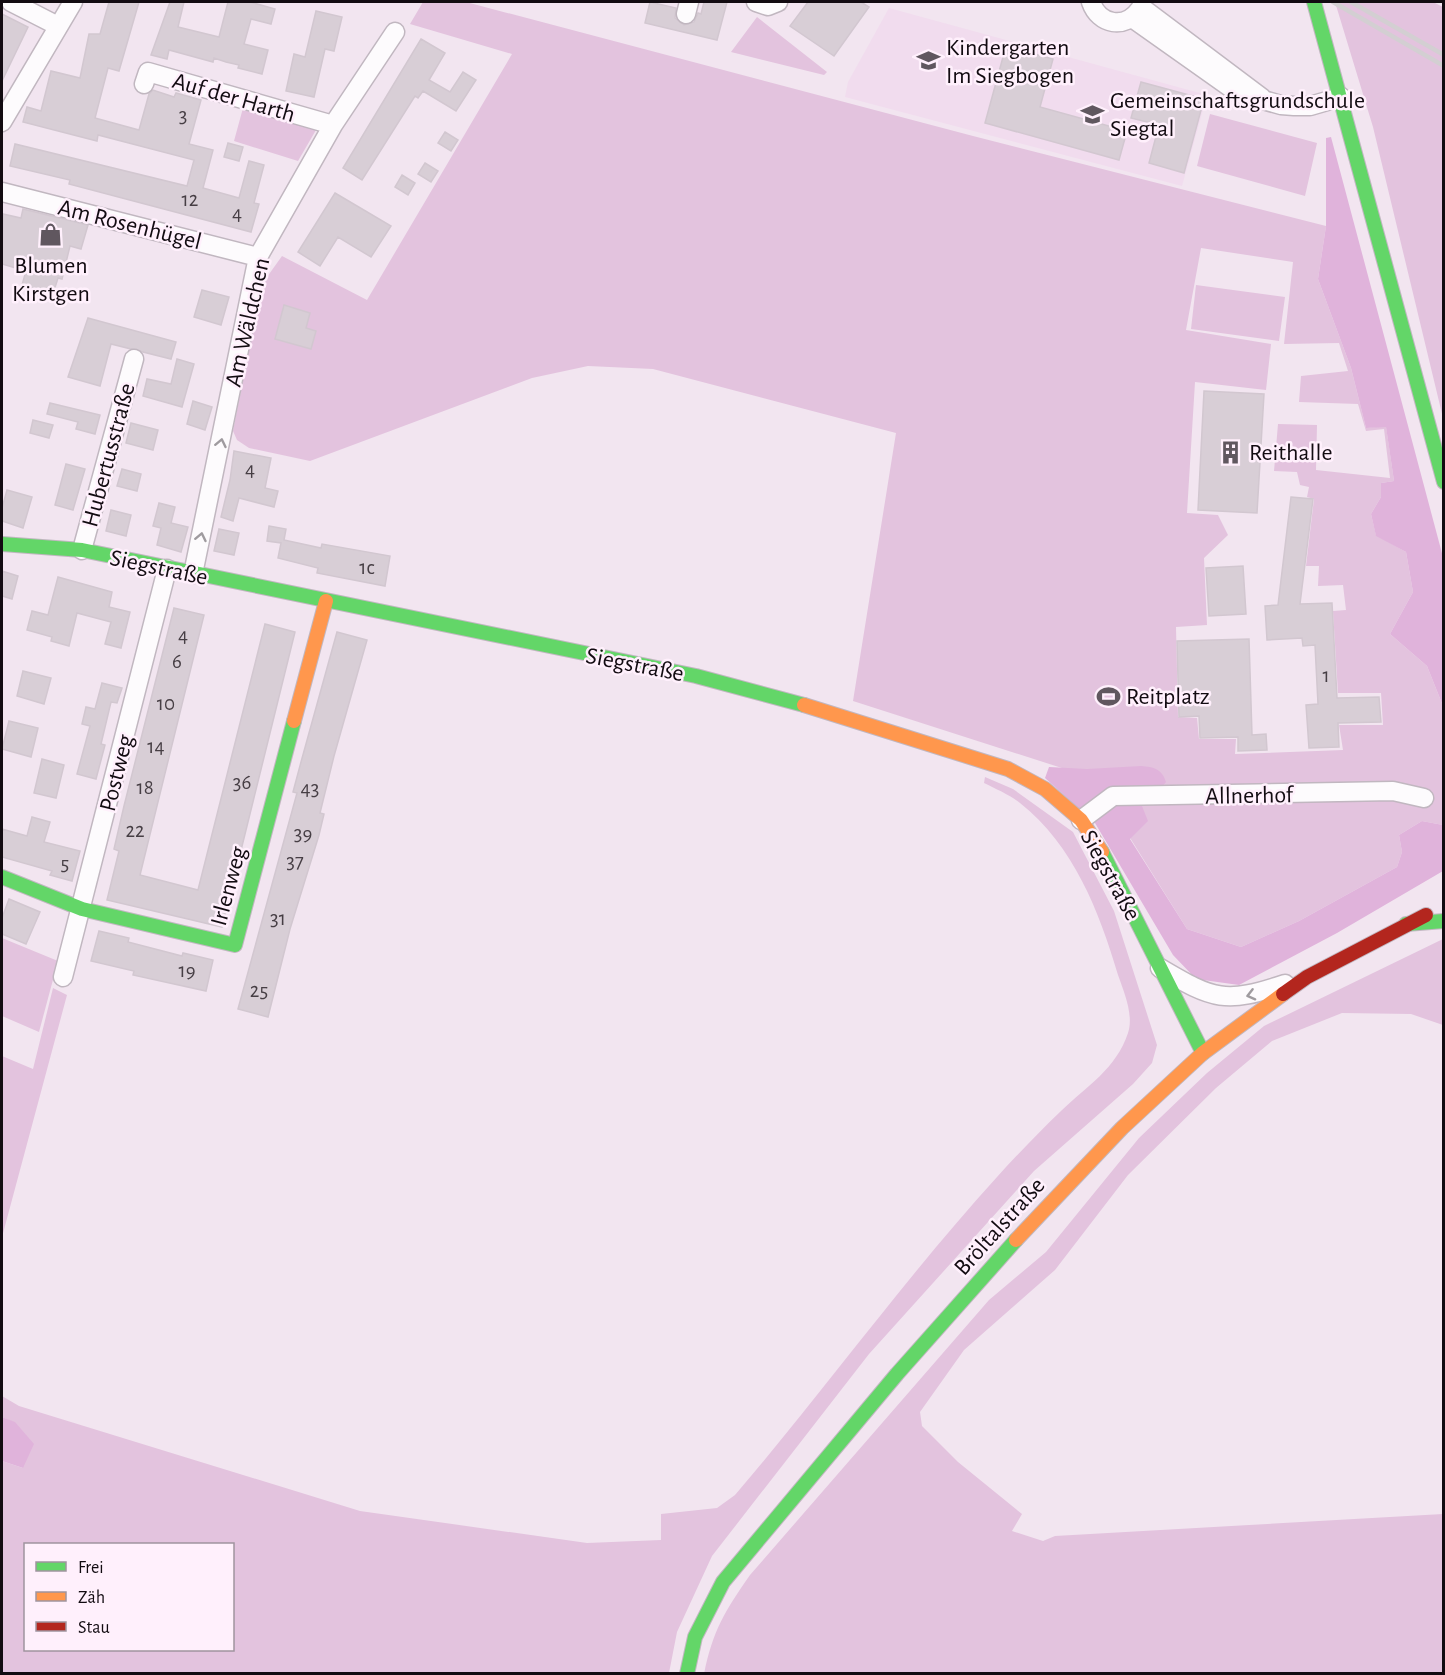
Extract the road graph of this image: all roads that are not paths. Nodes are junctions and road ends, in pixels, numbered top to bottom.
1 (11, 2) edge
2 (73, 2) edge
3 (756, 2) edge
4 (778, 2) edge
5 (1091, 2) edge
6 (1315, 5) edge
7 (1138, 9) edge
8 (58, 26) junction
9 (395, 32) dead end
10 (144, 84) dead end
11 (1341, 97) junction
12 (2, 122) edge
13 (333, 125) junction
14 (2, 192) edge
15 (258, 257) junction
16 (134, 359) dead end
17 (1443, 482) edge
18 (2, 543) edge
19 (82, 550) junction
20 (167, 568) junction
21 (193, 574) junction
22 (326, 601) junction
23 (1424, 798) dead end
24 (1081, 820) junction
25 (2, 877) edge
26 (1443, 908) edge
27 (82, 909) junction
28 (1443, 921) edge
29 (1406, 924) junction
30 (1160, 968) junction
31 (63, 977) dead end
32 (1307, 977) junction
33 (1203, 1053) junction
34 (687, 1674) edge

1 - 8 street
2 - 8 street
3 - 4 street
5 - 7 street
6 - 11 main road
7 - 11 street
8 - 12 street
9 - 13 street, Am Wäldchen
10 - 13 street, Auf der Harth
11 - 17 main road
13 - 15 street, Am Wäldchen
14 - 15 street, Am Rosenhügel
21 -> 15 street, Am Wäldchen
16 - 19 street, Hubertusstraße
18 - 19 main road, Siegstraße
19 - 20 main road, Siegstraße
20 - 21 main road, Siegstraße
20 - 27 street, Postweg
21 - 22 main road, Siegstraße
22 - 24 main road, Siegstraße
22 - 27 main road, Irlenweg
23 - 24 street, Allnerhof
24 - 30 main road, Siegstraße
25 - 27 main road, Irlenweg
26 - 29 main road, Bröltalstraße
27 - 31 street, Postweg
28 - 29 main road
29 - 32 main road, Bröltalstraße
32 -> 30 street
30 - 33 main road, Siegstraße
32 - 33 main road, Bröltalstraße
33 - 34 main road, Bröltalstraße

